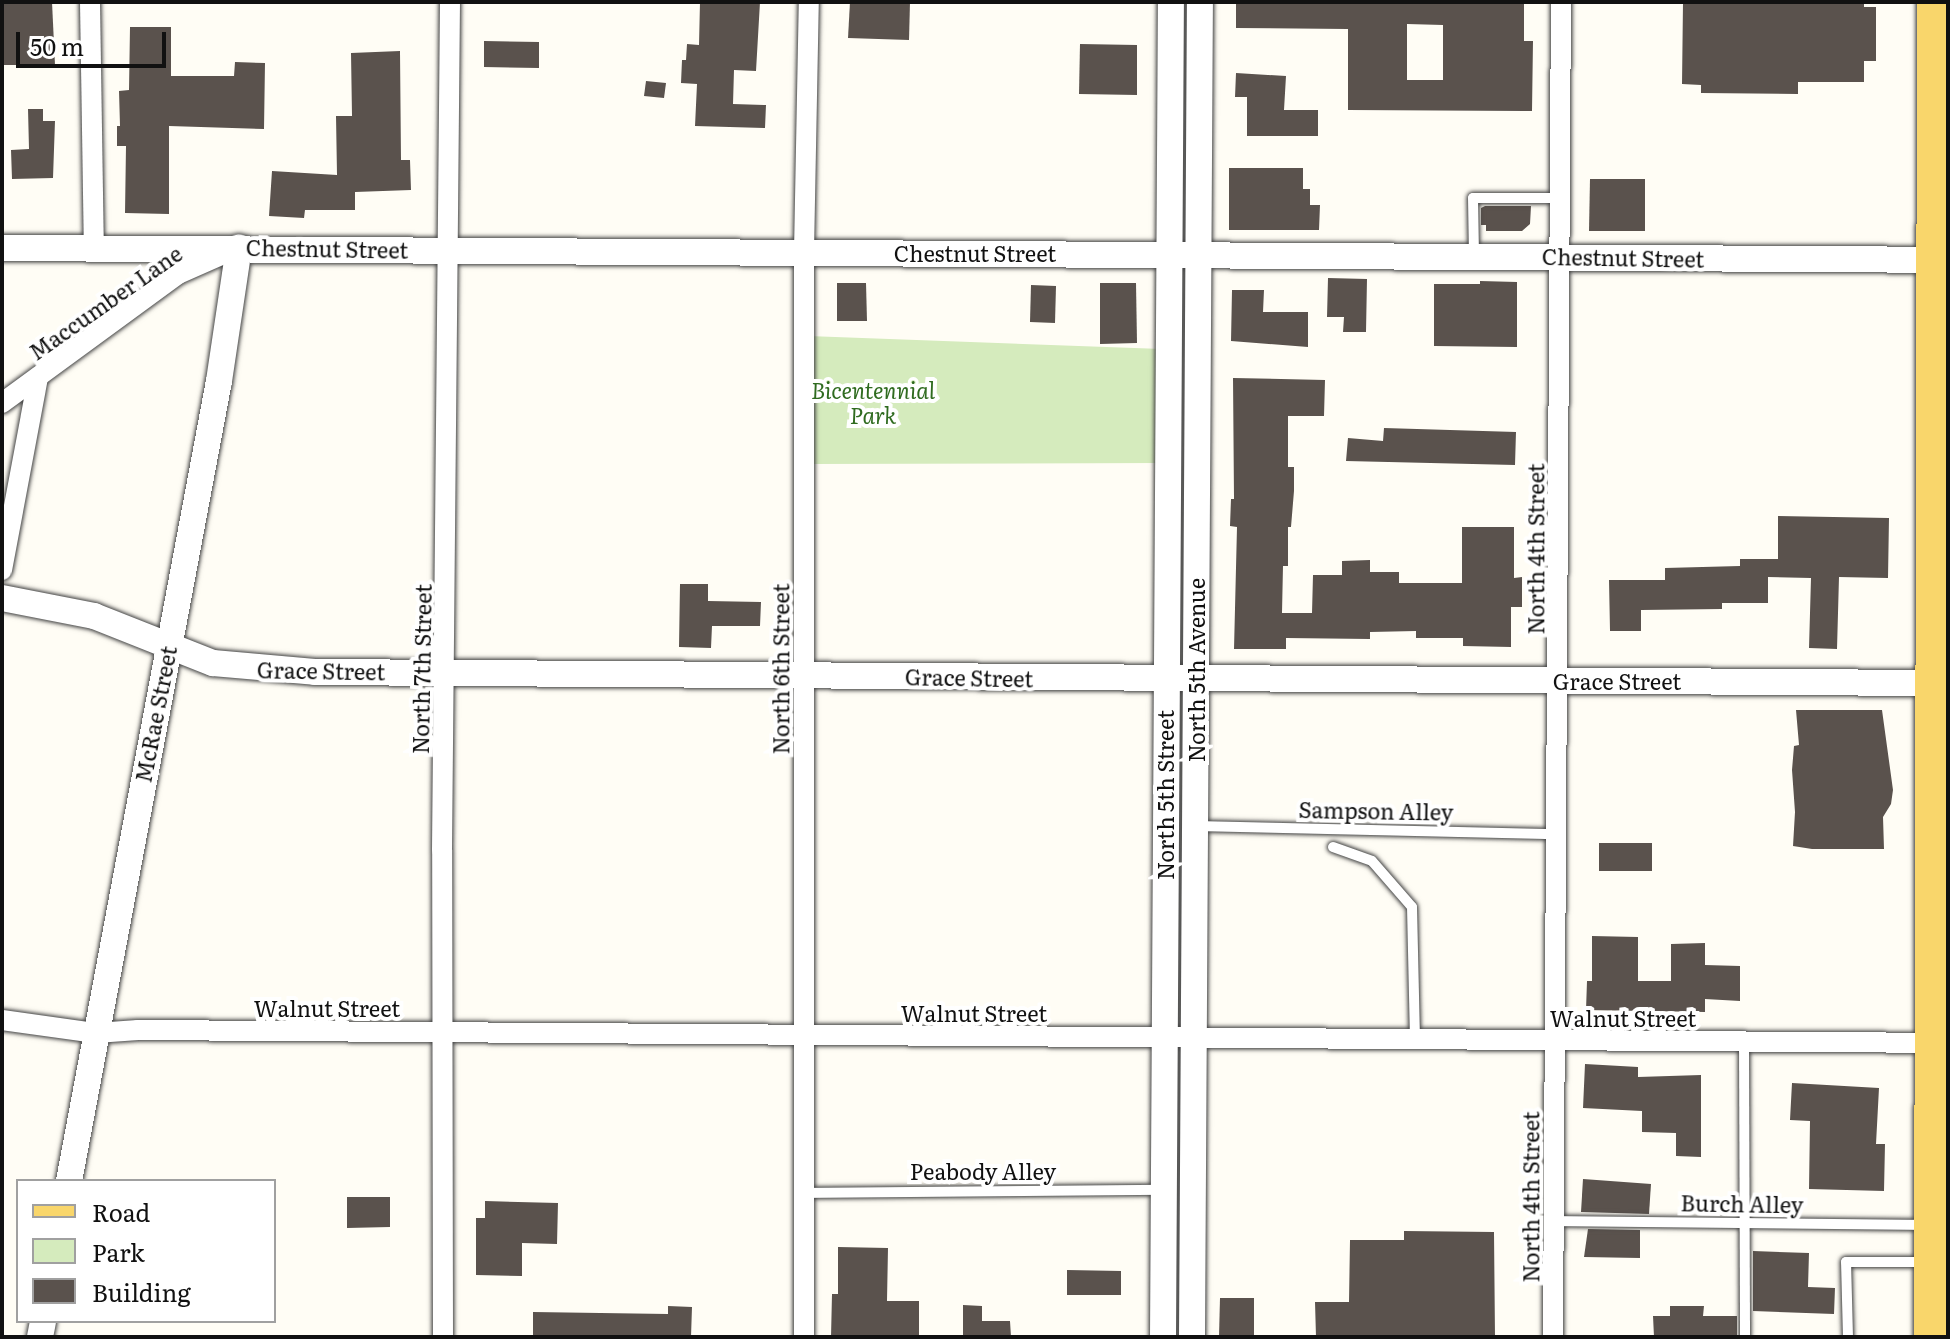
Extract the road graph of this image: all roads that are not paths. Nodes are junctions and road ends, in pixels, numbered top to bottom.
1 (90, 2) edge
2 (450, 2) edge
3 (809, 2) edge
4 (1171, 2) edge
5 (1200, 2) edge
6 (1561, 2) edge
7 (1933, 2) edge
8 (1940, 38) edge
9 (1940, 109) edge
10 (1561, 198) junction
11 (239, 247) junction
12 (2, 248) edge
13 (94, 249) junction
14 (447, 250) junction
15 (804, 252) junction
16 (1169, 254) junction
17 (1198, 254) junction
18 (1474, 255) junction
19 (1560, 256) junction
20 (1940, 260) edge
21 (38, 377) junction
22 (2, 403) edge
23 (2, 570) edge
24 (2, 598) edge
25 (168, 646) junction
26 (446, 672) junction
27 (804, 675) junction
28 (1166, 679) junction
29 (1195, 679) junction
30 (1558, 680) junction
31 (1940, 683) edge
32 (1196, 826) junction
33 (1557, 834) junction
34 (1333, 847) dead end
35 (2, 1020) edge
36 (96, 1033) junction
37 (442, 1033) junction
38 (1165, 1036) junction
39 (1193, 1037) junction
40 (802, 1038) junction
41 (1415, 1039) junction
42 (1555, 1041) junction
43 (1744, 1043) junction
44 (1940, 1043) edge
45 (69, 1179) edge
46 (1163, 1190) junction
47 (803, 1193) junction
48 (1553, 1221) junction
49 (1745, 1223) junction
50 (1931, 1225) junction
51 (1930, 1262) junction
52 (443, 1337) edge
53 (804, 1337) edge
54 (1163, 1337) edge
55 (1192, 1337) edge
56 (1553, 1337) edge
57 (1745, 1337) edge
58 (1848, 1337) edge
59 (1930, 1337) edge

1 - 13 street
2 - 14 street, North 7th Street
3 - 15 street, North 6th Street
4 - 16 street
5 - 17 street, North 5th Avenue
6 - 10 street, North 4th Street
7 - 8 main road
8 - 9 main road
9 - 20 main road
10 - 18 lane
10 - 19 street, North 4th Street
11 - 13 street, Chestnut Street
11 - 14 street, Chestnut Street
11 - 21 street, Maccumber Lane
11 - 25 street, McRae Street
12 - 13 street, Chestnut Street
14 - 15 street, Chestnut Street
14 - 26 street, North 7th Street
15 - 16 street, Chestnut Street
15 - 27 street, North 6th Street
16 - 17 street, Chestnut Street
16 - 28 street, North 5th Street
17 - 18 street, Chestnut Street
17 - 29 street, North 5th Avenue
18 - 19 street, Chestnut Street
19 - 20 street, Chestnut Street
19 - 30 street, North 4th Street
20 - 31 main road
21 - 22 street, Maccumber Lane
21 - 23 street
24 - 25 street, Grace Street
25 - 26 street, Grace Street
25 - 36 street, McRae Street
26 - 27 street, Grace Street
26 - 37 street, North 7th Street
27 - 28 street, Grace Street
27 - 40 street, North 6th Street
28 - 29 street, Grace Street
28 - 38 street, North 5th Street
29 - 30 street, Grace Street
29 - 32 street, North 5th Avenue
30 - 31 street, Grace Street
30 - 33 street, North 4th Street
31 - 44 main road
32 - 33 lane, Sampson Alley
32 - 39 street, North 5th Avenue
33 - 42 street, North 4th Street
34 - 41 lane
35 - 36 street, Walnut Street
36 - 37 street, Walnut Street
36 - 45 street, McRae Street
37 - 40 street, Walnut Street
37 - 52 street, North 7th Street
38 - 39 street, Walnut Street
38 - 40 street, Walnut Street
38 - 46 street, North 5th Street
39 - 41 street, Walnut Street
39 - 55 street, North 5th Avenue
40 - 47 street, North 6th Street
41 - 42 street, Walnut Street
42 - 43 street, Walnut Street
42 - 48 street, North 4th Street
43 - 44 street, Walnut Street
43 - 49 lane
44 - 50 main road
46 - 47 lane, Peabody Alley
46 - 54 street, North 5th Street
47 - 53 street, North 6th Street
48 - 49 lane, Burch Alley
48 - 56 street, North 4th Street
49 - 50 lane, Burch Alley
49 - 57 lane
50 - 51 main road
51 - 58 lane
51 - 59 main road

